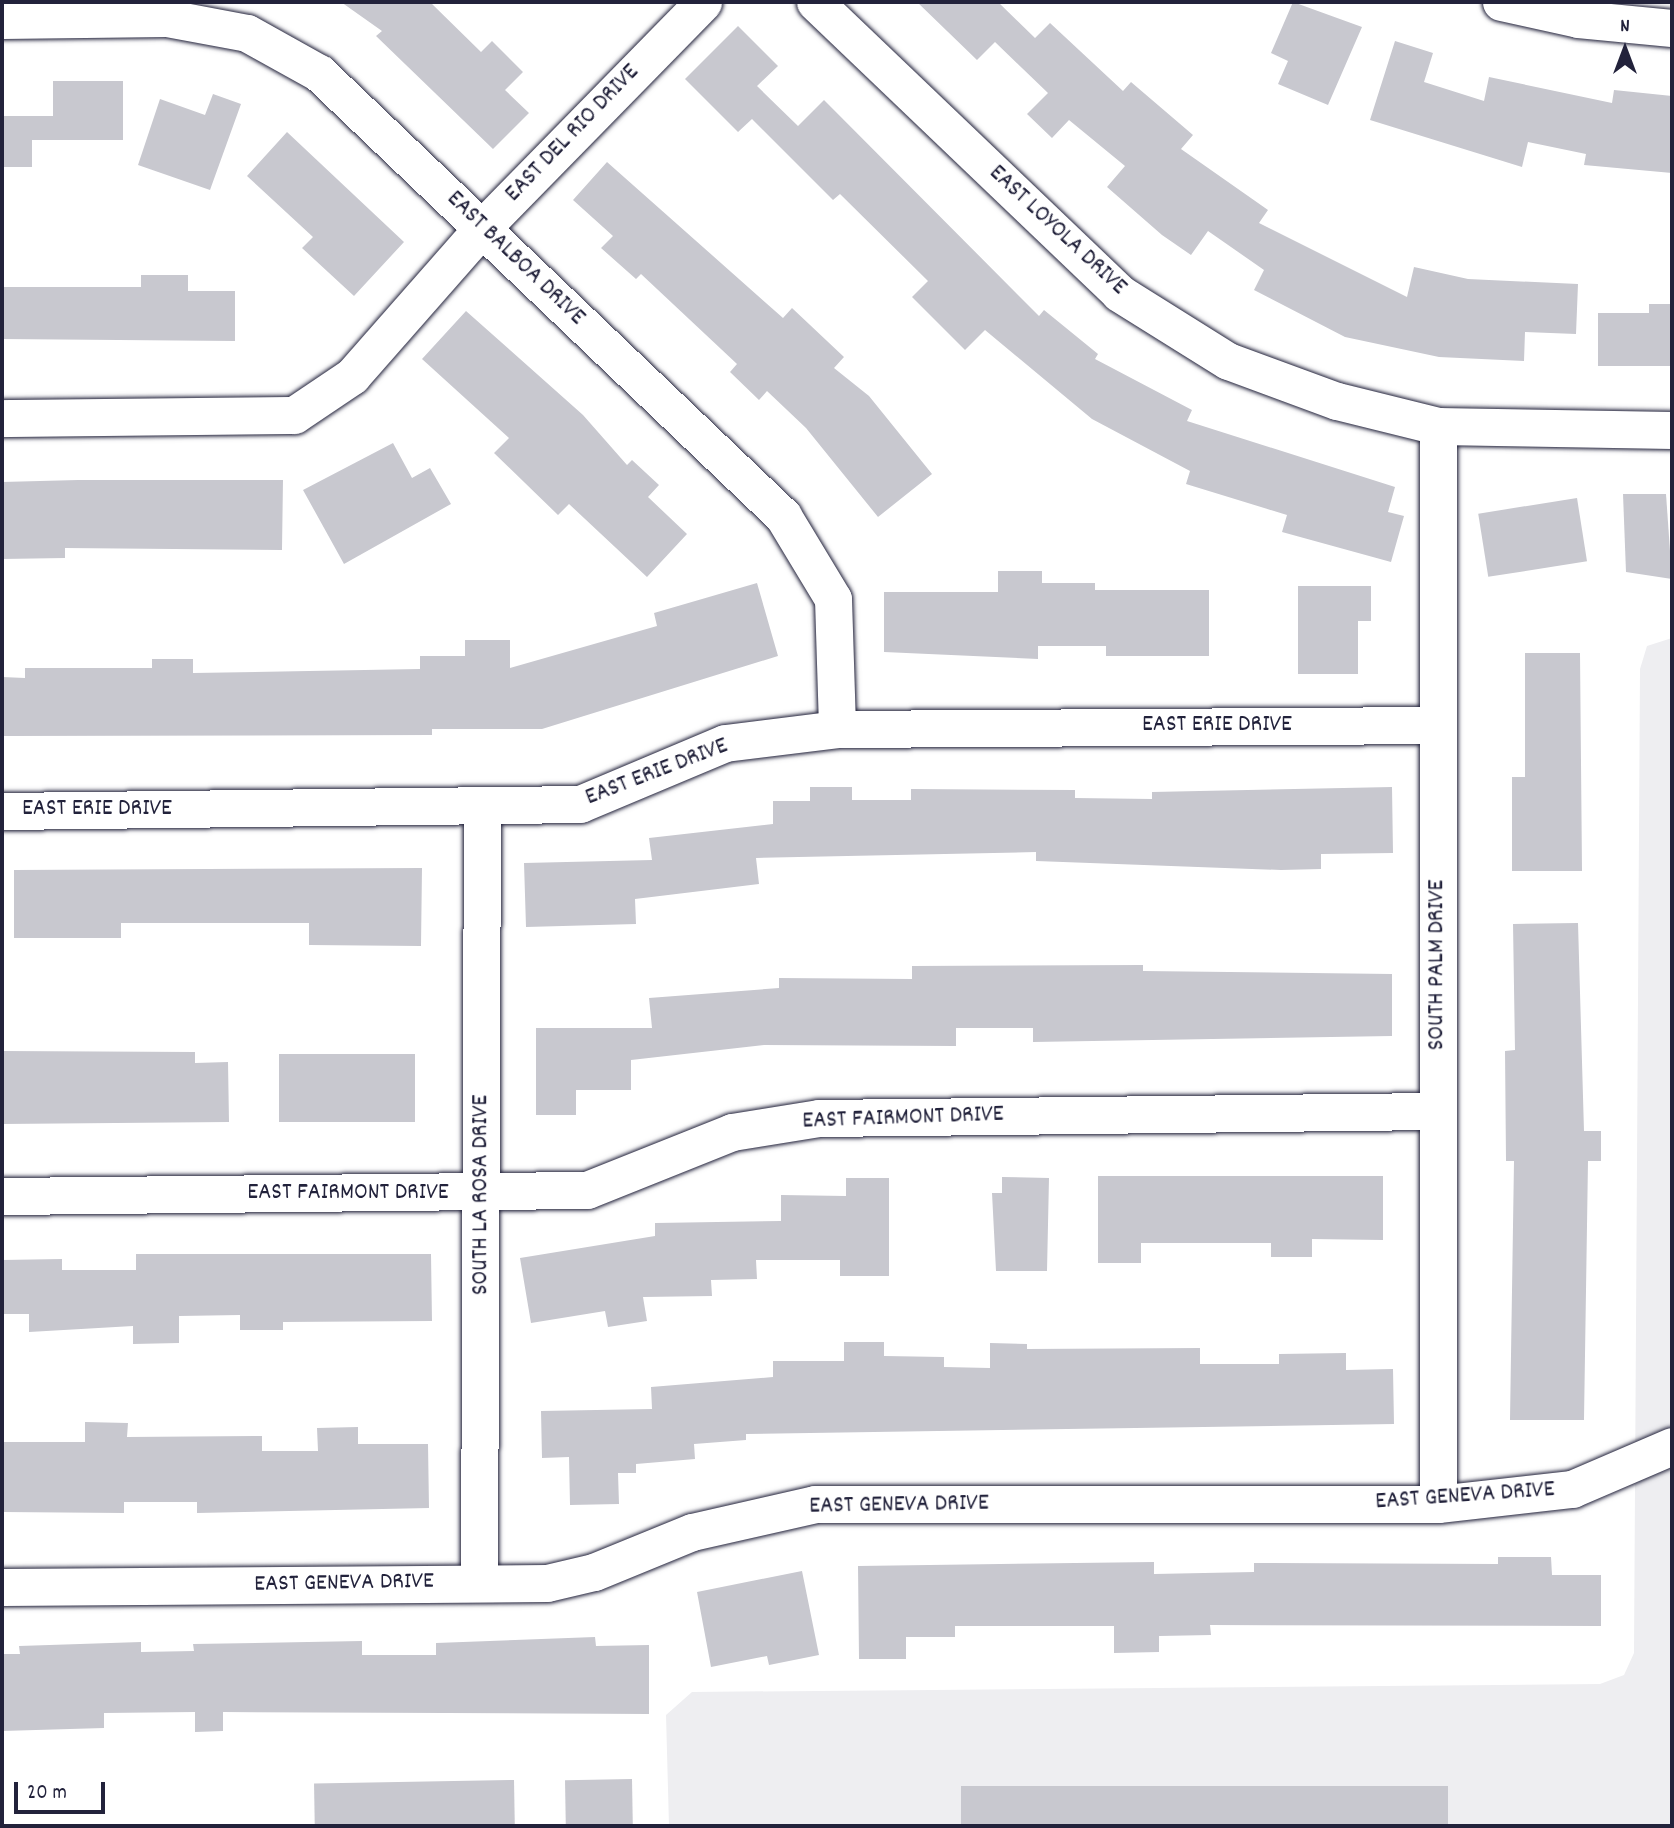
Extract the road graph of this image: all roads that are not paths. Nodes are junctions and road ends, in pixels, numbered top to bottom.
1 (703, 2) edge
2 (815, 2) edge
3 (1501, 2) edge
4 (2, 20) edge
5 (1672, 28) edge
6 (482, 228) junction
7 (2, 418) edge
8 (1438, 426) junction
9 (1672, 430) edge
10 (1438, 725) junction
11 (837, 729) junction
12 (482, 808) junction
13 (2, 811) edge
14 (1438, 1111) junction
15 (482, 1193) junction
16 (2, 1196) edge
17 (1672, 1446) edge
18 (1438, 1504) junction
19 (479, 1583) junction
20 (2, 1587) edge

1 - 6 street, EAST DEL RIO DRIVE
2 - 8 street, EAST LOYOLA DRIVE
3 - 5 street
4 - 6 street, EAST BALBOA DRIVE
6 - 7 street, EAST DEL RIO DRIVE
6 - 11 street, EAST BALBOA DRIVE
8 - 9 street, EAST LOYOLA DRIVE
8 - 10 street, SOUTH PALM DRIVE
10 - 11 street, EAST ERIE DRIVE
10 - 14 street, SOUTH PALM DRIVE
11 - 12 street, EAST ERIE DRIVE
12 - 13 street, EAST ERIE DRIVE
12 - 15 street, SOUTH LA ROSA DRIVE
14 - 15 street, EAST FAIRMONT DRIVE
14 - 18 street, SOUTH PALM DRIVE
15 - 16 street, EAST FAIRMONT DRIVE
15 - 19 street, SOUTH LA ROSA DRIVE
17 - 18 street, EAST GENEVA DRIVE
18 - 19 street, EAST GENEVA DRIVE
19 - 20 street, EAST GENEVA DRIVE

